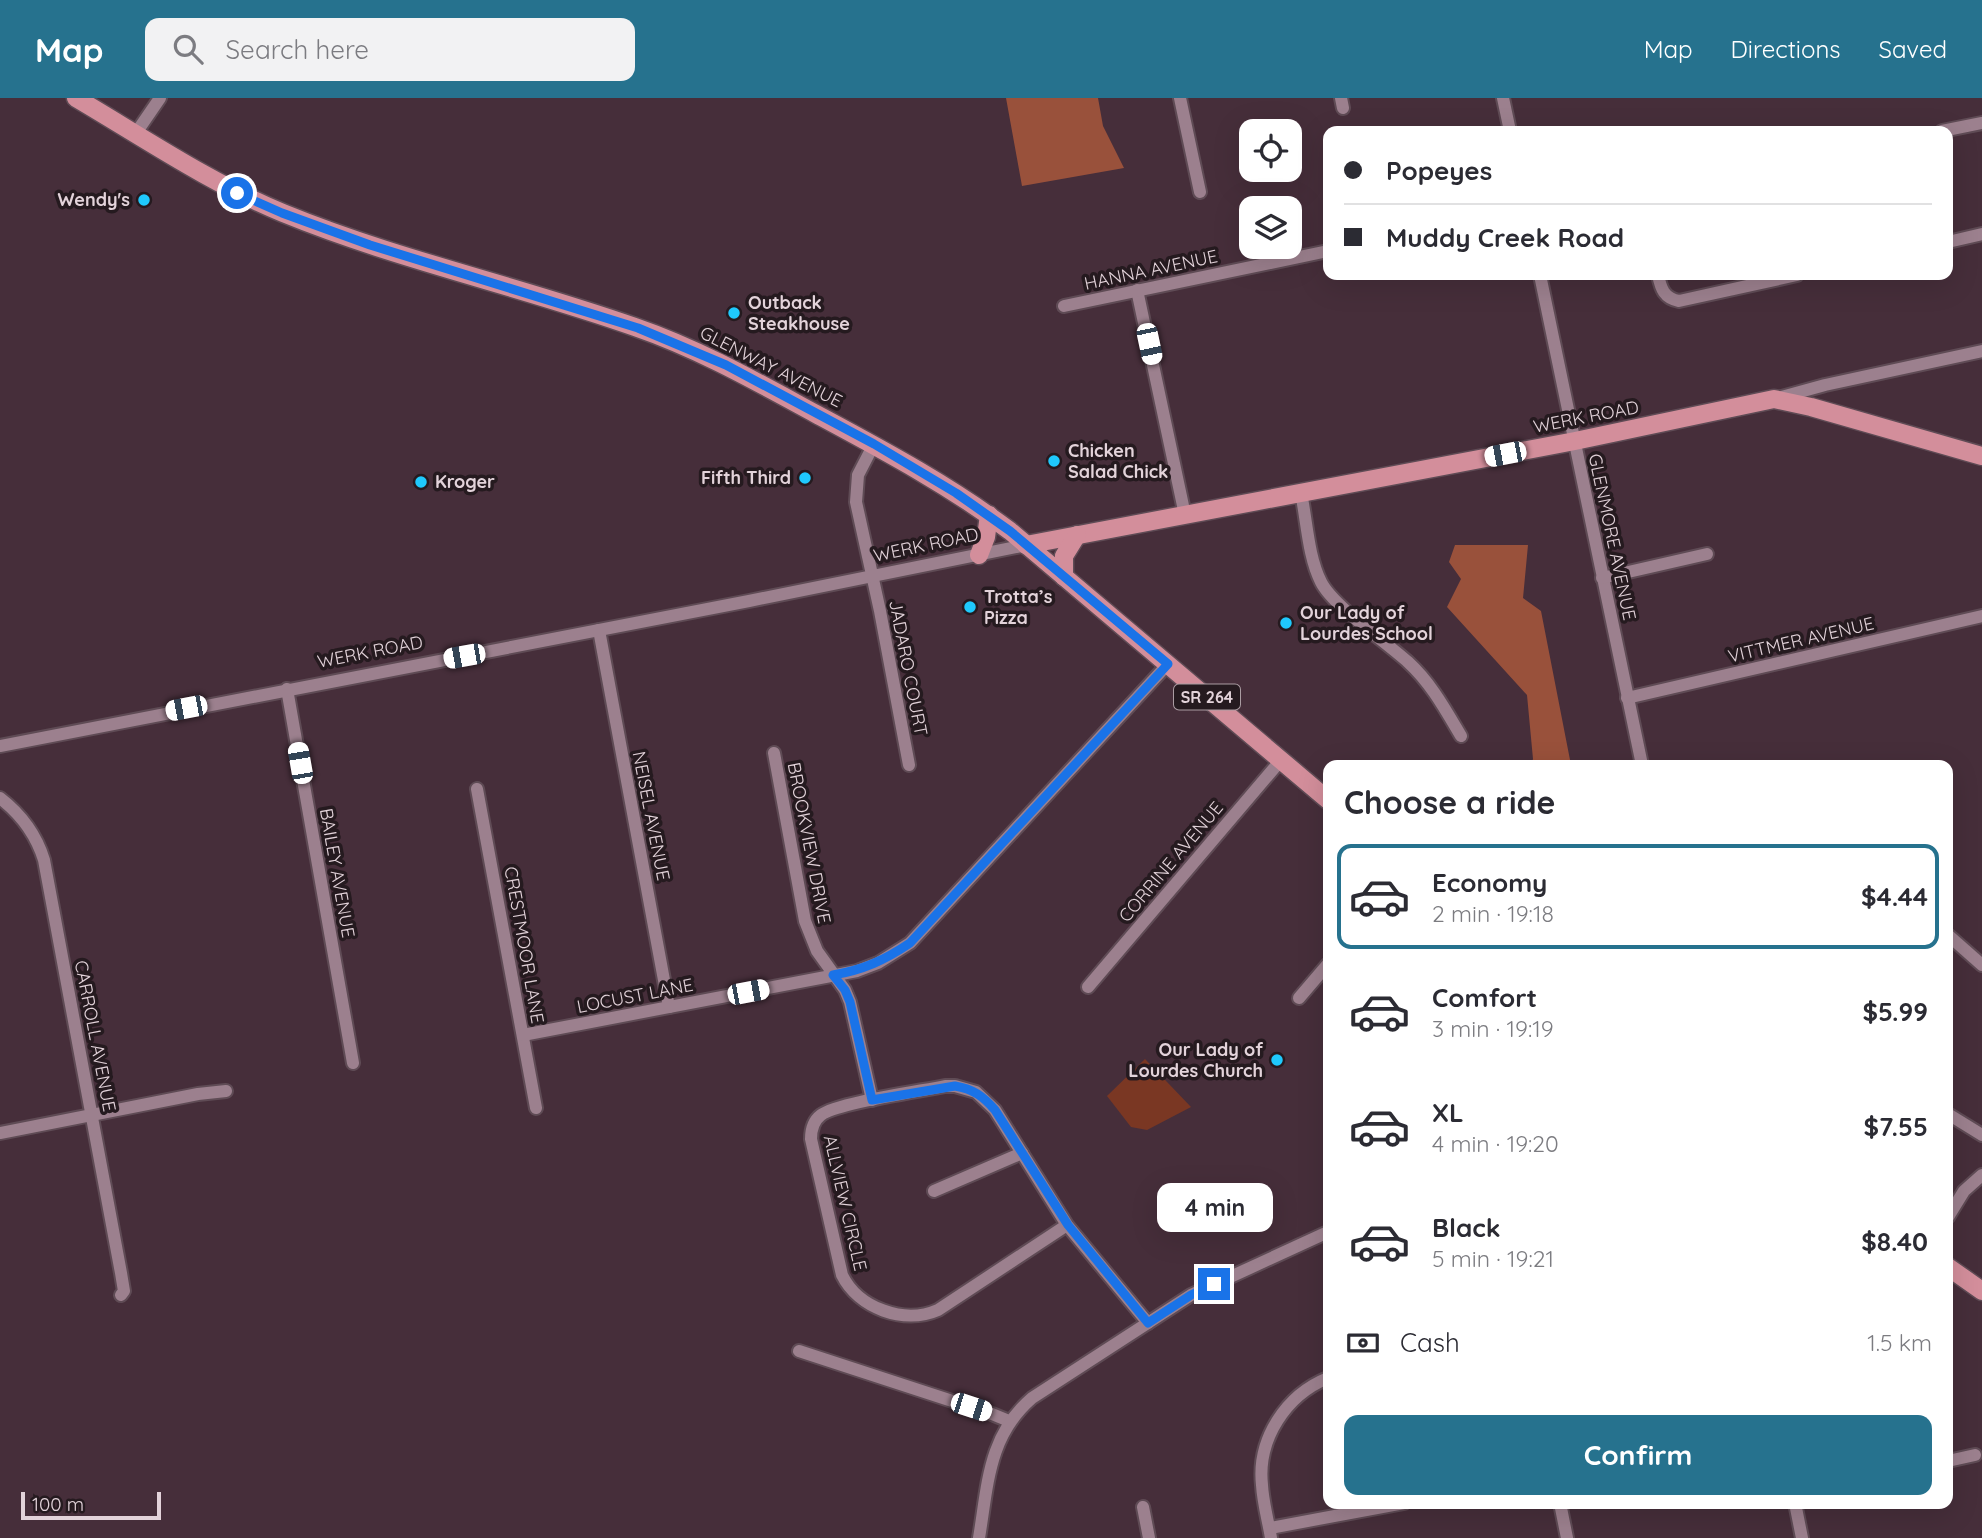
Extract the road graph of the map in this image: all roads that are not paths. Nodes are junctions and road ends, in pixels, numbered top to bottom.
1 (76, 98) edge
2 (160, 98) edge
3 (1180, 98) edge
4 (1503, 98) edge
5 (1982, 123) edge
6 (1509, 126) edge
7 (1953, 129) edge
8 (136, 133) junction
9 (1200, 192) dead end
10 (1982, 234) edge
11 (1953, 241) edge
12 (1323, 252) edge
13 (1541, 280) edge
14 (1659, 280) edge
15 (1774, 280) edge
16 (1137, 290) junction
17 (1063, 306) dead end
18 (1982, 351) edge
19 (1774, 399) junction
20 (1575, 441) junction
21 (874, 444) junction
22 (1982, 456) edge
23 (1301, 494) junction
24 (989, 515) junction
25 (1185, 515) junction
26 (1077, 535) junction
27 (1026, 545) junction
28 (1707, 554) dead end
29 (979, 555) junction
30 (872, 577) junction
31 (1064, 577) junction
32 (1602, 578) junction
33 (1982, 616) edge
34 (599, 630) junction
35 (1168, 664) junction
36 (287, 689) junction
37 (1628, 698) junction
38 (1461, 736) dead end
39 (0, 746) edge
40 (774, 753) dead end
41 (1281, 760) junction
42 (1641, 760) edge
43 (909, 765) dead end
44 (477, 789) dead end
45 (1323, 796) edge
46 (0, 798) edge
47 (1953, 939) edge
48 (1982, 965) edge
49 (1323, 970) edge
50 (833, 975) junction
51 (1088, 987) dead end
52 (1299, 998) dead end
53 (669, 1007) junction
54 (523, 1035) junction
55 (354, 1063) dead end
56 (226, 1091) dead end
57 (872, 1100) junction
58 (536, 1108) dead end
59 (92, 1115) junction
60 (1953, 1117) edge
61 (0, 1133) edge
62 (1982, 1135) edge
63 (1022, 1153) junction
64 (1982, 1175) edge
65 (934, 1191) dead end
66 (1953, 1209) edge
67 (1068, 1225) junction
68 (1323, 1233) edge
69 (1953, 1270) edge
70 (1982, 1290) edge
71 (121, 1295) dead end
72 (1148, 1323) junction
73 (799, 1351) dead end
74 (1323, 1381) edge
75 (1009, 1421) junction
76 (1975, 1455) dead end
77 (1953, 1460) edge
78 (1143, 1507) dead end
79 (1377, 1509) edge
80 (1561, 1509) edge
81 (1796, 1509) edge
82 (1271, 1533) edge
83 (979, 1538) edge
84 (1149, 1538) edge
85 (1567, 1538) edge
86 (1802, 1538) edge

1 - 8 main road, GLENWAY AVENUE / SR 264
2 - 8 street
3 - 9 street
4 - 6 street
5 - 7 street
8 - 21 main road, GLENWAY AVENUE / SR 264
10 - 11 street
12 - 16 street, HANNA AVENUE
13 - 20 street, GLENMORE AVENUE
14 - 15 street
16 - 17 street, HANNA AVENUE
16 - 25 street
18 - 19 street, WERK ROAD
19 - 20 main road, WERK ROAD
19 - 22 main road
20 - 23 main road, WERK ROAD
20 - 32 street, GLENMORE AVENUE
21 - 24 main road, GLENWAY AVENUE / SR 264
21 - 30 street, JADARO COURT
23 - 25 main road, WERK ROAD
23 - 38 street
24 - 27 main road, GLENWAY AVENUE / SR 264
24 - 29 main road
25 - 26 main road, WERK ROAD
26 - 27 main road, WERK ROAD
26 - 31 main road
27 - 29 street, WERK ROAD
27 - 31 main road, GLENWAY AVENUE / SR 264
28 - 32 street
29 - 30 street, WERK ROAD
30 - 34 street, WERK ROAD
30 - 43 street, JADARO COURT
31 - 35 main road, GLENWAY AVENUE / SR 264
32 - 37 street, GLENMORE AVENUE
33 - 37 street, VITTMER AVENUE
34 - 36 street, WERK ROAD
34 - 53 street, NEISEL AVENUE
35 - 41 main road, GLENWAY AVENUE / SR 264
35 - 50 street, LOCUST LANE
36 - 39 street, WERK ROAD
36 - 55 street, BAILEY AVENUE
37 - 42 street, GLENMORE AVENUE
40 - 50 street, BROOKVIEW DRIVE
41 - 45 main road, GLENWAY AVENUE / SR 264
41 - 51 street, CORRINE AVENUE
44 - 54 street, CRESTMOOR LANE
46 - 59 street, CARROLL AVENUE
47 - 48 street
49 - 52 street
50 - 53 street, LOCUST LANE
50 - 57 street, BROOKVIEW DRIVE
53 - 54 street, LOCUST LANE
54 - 58 street, CRESTMOOR LANE
56 - 59 street
57 - 63 street, ALLVIEW CIRCLE
57 - 67 street, ALLVIEW CIRCLE
59 - 61 street
59 - 71 street, CARROLL AVENUE
60 - 62 street
63 - 65 street
63 - 67 street, ALLVIEW CIRCLE
64 - 66 street
67 - 72 street, ALLVIEW CIRCLE
68 - 72 street
69 - 70 main road
72 - 75 street
73 - 75 street
74 - 82 street
75 - 83 street
76 - 77 street
78 - 84 street
79 - 82 street
80 - 85 street
81 - 86 street

